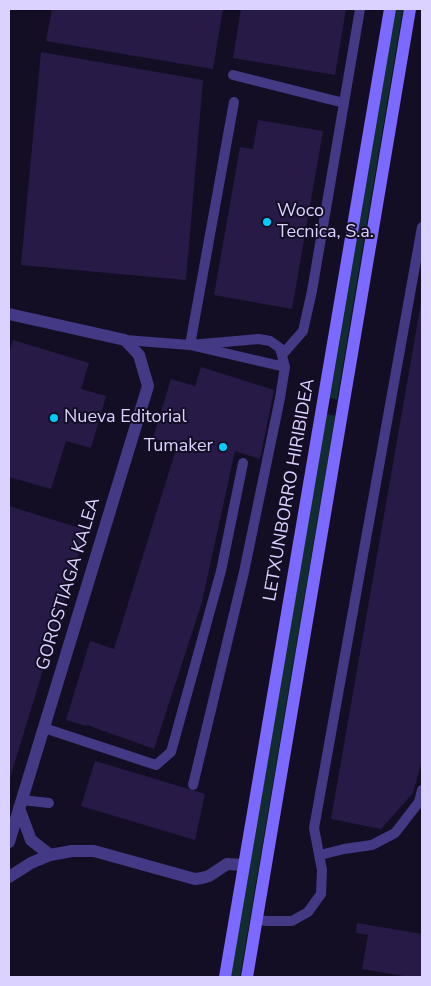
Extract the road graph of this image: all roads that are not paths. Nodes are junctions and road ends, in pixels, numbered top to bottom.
1 (360, 9) edge
2 (390, 9) edge
3 (410, 9) edge
4 (233, 75) dead end
5 (234, 102) dead end
6 (344, 103) junction
7 (422, 227) edge
8 (420, 252) edge
9 (9, 314) edge
10 (125, 340) junction
11 (190, 345) junction
12 (282, 355) junction
13 (285, 367) junction
14 (243, 463) dead end
15 (44, 728) junction
16 (193, 785) dead end
17 (422, 790) edge
18 (49, 803) dead end
19 (20, 804) junction
20 (9, 842) edge
21 (50, 855) junction
22 (320, 855) junction
23 (244, 866) junction
24 (9, 877) edge
25 (257, 920) junction
26 (225, 977) edge
27 (247, 977) edge

1 - 6 lane
2 - 23 main road, LETXUNBORRO HIRIBIDEA
3 - 25 main road
4 - 6 lane
5 - 11 lane
6 - 12 lane
7 - 8 lane
8 - 22 lane
9 - 10 street
10 - 11 lane
10 - 15 street, GOROSTIAGA KALEA
11 - 12 lane
11 - 13 lane
12 - 13 lane
13 - 16 lane
14 - 15 lane
15 - 19 street, GOROSTIAGA KALEA
17 - 22 lane
18 - 19 lane
19 - 20 street, GOROSTIAGA KALEA
19 - 21 street
21 - 23 street
21 - 24 street
22 - 25 lane
23 - 26 main road, LETXUNBORRO HIRIBIDEA
25 - 27 main road

